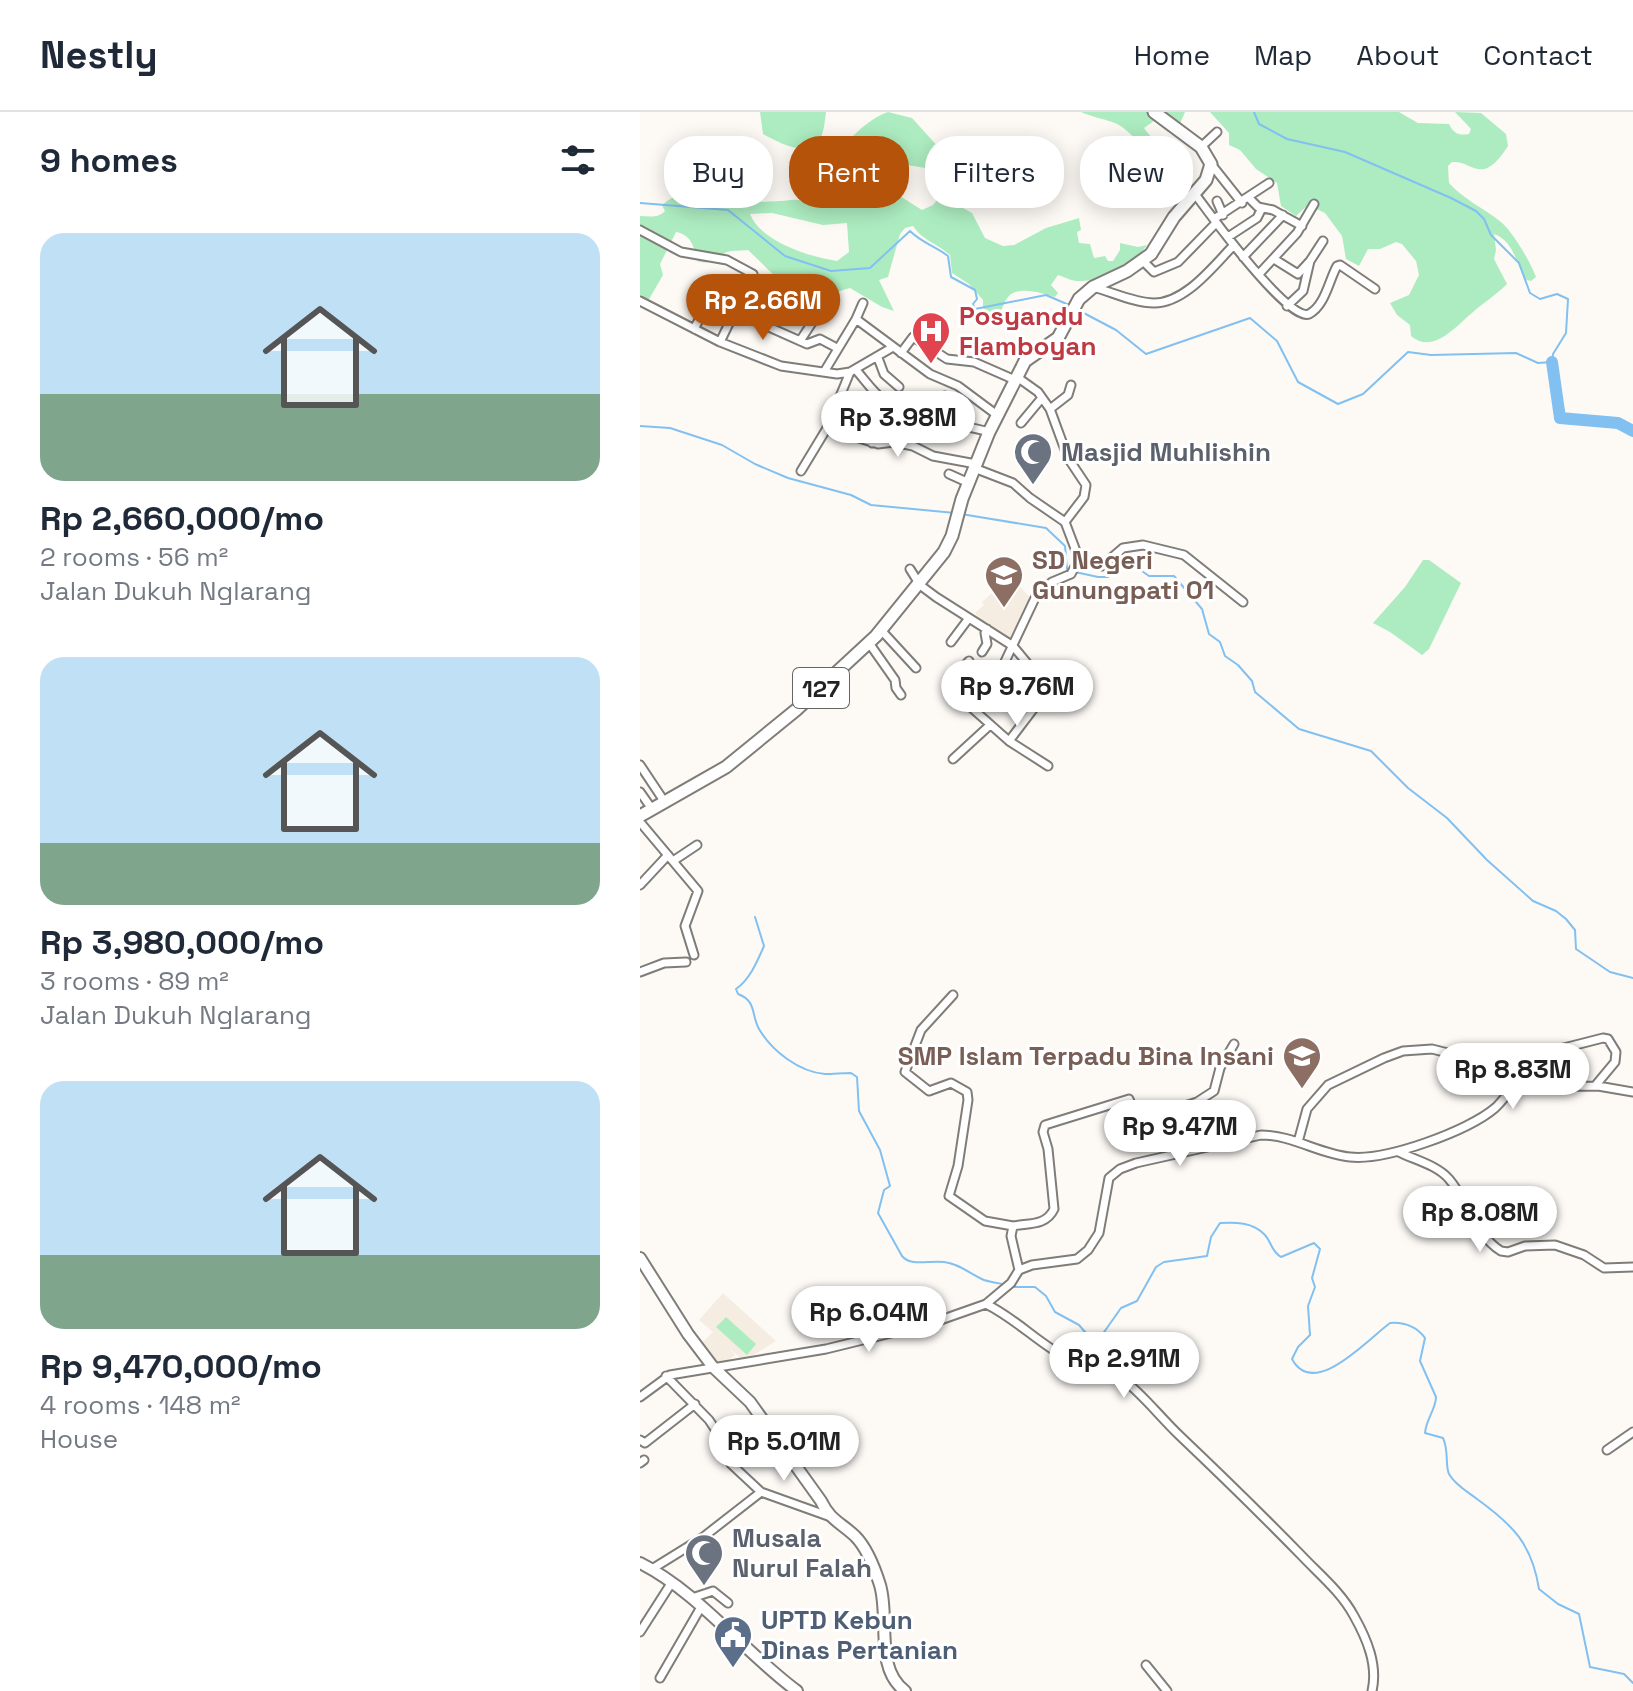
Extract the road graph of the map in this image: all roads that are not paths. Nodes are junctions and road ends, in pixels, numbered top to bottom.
1 (1154, 112) edge
2 (1217, 132) dead end
3 (1201, 147) junction
4 (1211, 164) junction
5 (1269, 183) dead end
6 (1195, 194) junction
7 (1246, 200) junction
8 (1217, 201) dead end
9 (1314, 204) dead end
10 (1262, 208) junction
11 (1223, 215) junction
12 (1283, 215) junction
13 (1215, 222) junction
14 (1302, 226) junction
15 (640, 230) edge
16 (1228, 237) junction
17 (1323, 241) dead end
18 (1234, 245) junction
19 (1243, 257) junction
20 (1274, 259) junction
21 (1142, 260) junction
22 (1310, 261) junction
23 (1259, 274) junction
24 (1093, 287) junction
25 (1375, 289) dead end
26 (775, 290) dead end
27 (640, 301) edge
28 (863, 303) dead end
29 (1287, 306) junction
30 (706, 307) dead end
31 (735, 312) junction
32 (817, 315) dead end
33 (856, 319) junction
34 (756, 321) junction
35 (694, 329) junction
36 (800, 341) junction
37 (720, 342) junction
38 (893, 347) junction
39 (837, 348) junction
40 (901, 353) junction
41 (878, 358) junction
42 (853, 371) junction
43 (824, 372) junction
44 (1016, 378) junction
45 (1071, 385) dead end
46 (899, 387) dead end
47 (945, 396) dead end
48 (1041, 399) junction
49 (1050, 409) junction
50 (997, 415) junction
51 (933, 418) junction
52 (1021, 423) dead end
53 (827, 428) junction
54 (877, 429) dead end
55 (989, 432) junction
56 (872, 443) junction
57 (975, 466) junction
58 (801, 471) dead end
59 (949, 474) dead end
60 (969, 483) junction
61 (1065, 522) junction
62 (1079, 559) junction
63 (910, 569) dead end
64 (920, 585) junction
65 (1243, 602) dead end
66 (969, 618) junction
67 (987, 629) junction
68 (881, 630) junction
69 (951, 642) dead end
70 (869, 643) junction
71 (1013, 646) junction
72 (982, 652) dead end
73 (969, 661) dead end
74 (916, 668) dead end
75 (948, 687) dead end
76 (901, 695) dead end
77 (981, 696) junction
78 (972, 708) junction
79 (990, 725) junction
80 (1009, 741) junction
81 (953, 759) dead end
82 (640, 765) edge
83 (1048, 766) dead end
84 (640, 792) edge
85 (664, 801) junction
86 (652, 809) junction
87 (640, 819) edge
88 (697, 845) dead end
89 (670, 858) junction
90 (640, 885) edge
91 (694, 955) dead end
92 (686, 962) dead end
93 (640, 972) edge
94 (953, 995) dead end
95 (1234, 1044) dead end
96 (1595, 1086) junction
97 (1633, 1092) edge
98 (1298, 1142) junction
99 (1399, 1152) junction
100 (1013, 1226) junction
101 (640, 1258) edge
102 (1633, 1267) edge
103 (1019, 1270) junction
104 (986, 1304) junction
105 (713, 1367) junction
106 (666, 1376) junction
107 (640, 1397) edge
108 (695, 1404) junction
109 (1633, 1432) edge
110 (640, 1440) edge
111 (1607, 1450) dead end
112 (761, 1492) junction
113 (828, 1516) junction
114 (640, 1563) edge
115 (652, 1569) junction
116 (672, 1582) junction
117 (692, 1598) junction
118 (728, 1603) dead end
119 (701, 1607) junction
120 (640, 1632) edge
121 (1146, 1665) dead end
122 (660, 1678) dead end
123 (797, 1691) edge
124 (905, 1691) edge
125 (1167, 1691) edge
126 (1372, 1691) edge

1 - 3 main road
2 - 3 street
3 - 4 main road
4 - 6 main road, 127
4 - 7 street
5 - 7 street
6 - 13 street
6 - 21 main road, 127
7 - 10 street
7 - 11 street
8 - 11 street
9 - 14 street
10 - 12 street
10 - 16 street
11 - 13 street
12 - 14 street
12 - 19 street
13 - 16 street
13 - 21 street
14 - 20 street
15 - 31 street
16 - 18 street
17 - 22 street
18 - 19 street
18 - 24 street
19 - 23 street
20 - 22 street
20 - 23 street
21 - 24 main road, 127
22 - 29 street
23 - 29 street
24 - 44 main road, 127
25 - 29 street
26 - 34 street
27 - 35 street
28 - 33 street
30 - 35 street
31 - 34 street
31 - 37 street
32 - 36 street
33 - 38 street
33 - 39 street
34 - 36 street
35 - 37 street
36 - 39 street
37 - 43 street
38 - 40 street
38 - 41 street
39 - 43 street
40 - 44 street
40 - 50 street
41 - 42 street
41 - 46 street
42 - 43 street
42 - 51 street
42 - 53 street
44 - 48 street
44 - 50 main road, 127
45 - 49 street
47 - 51 street
48 - 49 street
48 - 52 street
49 - 61 street
50 - 55 main road, 127
51 - 55 street
53 - 56 street
53 - 58 street
54 - 56 street
55 - 57 main road, 127
56 - 57 street
57 - 60 main road, 127
57 - 61 street
59 - 60 street
60 - 64 main road, 127
61 - 62 street
62 - 65 street
62 - 71 street
63 - 64 street
64 - 66 street
64 - 68 main road, 127
66 - 67 street
66 - 69 street
67 - 71 street
67 - 72 street
68 - 70 main road, 127
68 - 74 street
70 - 76 street
70 - 85 main road, 127
71 - 77 street
71 - 80 street
73 - 77 street
75 - 78 street
77 - 78 street
78 - 79 street
79 - 80 street
79 - 81 street
80 - 83 street
82 - 85 street
84 - 86 street
85 - 86 main road, 127
86 - 87 main road, 127
87 - 89 street
88 - 89 street
89 - 90 street
89 - 91 street
92 - 93 street
94 - 100 street
95 - 100 street
96 - 97 street
96 - 98 street
96 - 99 street
98 - 99 street
98 - 103 street
99 - 102 street
100 - 103 street
101 - 105 street
103 - 104 street
104 - 105 street
104 - 126 street
105 - 106 street
105 - 113 street
106 - 107 street
106 - 108 street
108 - 110 street
108 - 112 street
109 - 111 street
112 - 113 street
112 - 115 street
113 - 124 street
114 - 115 street
115 - 116 street
116 - 117 street
116 - 120 street
117 - 118 street
117 - 119 street
119 - 122 street
119 - 123 street
121 - 125 street

